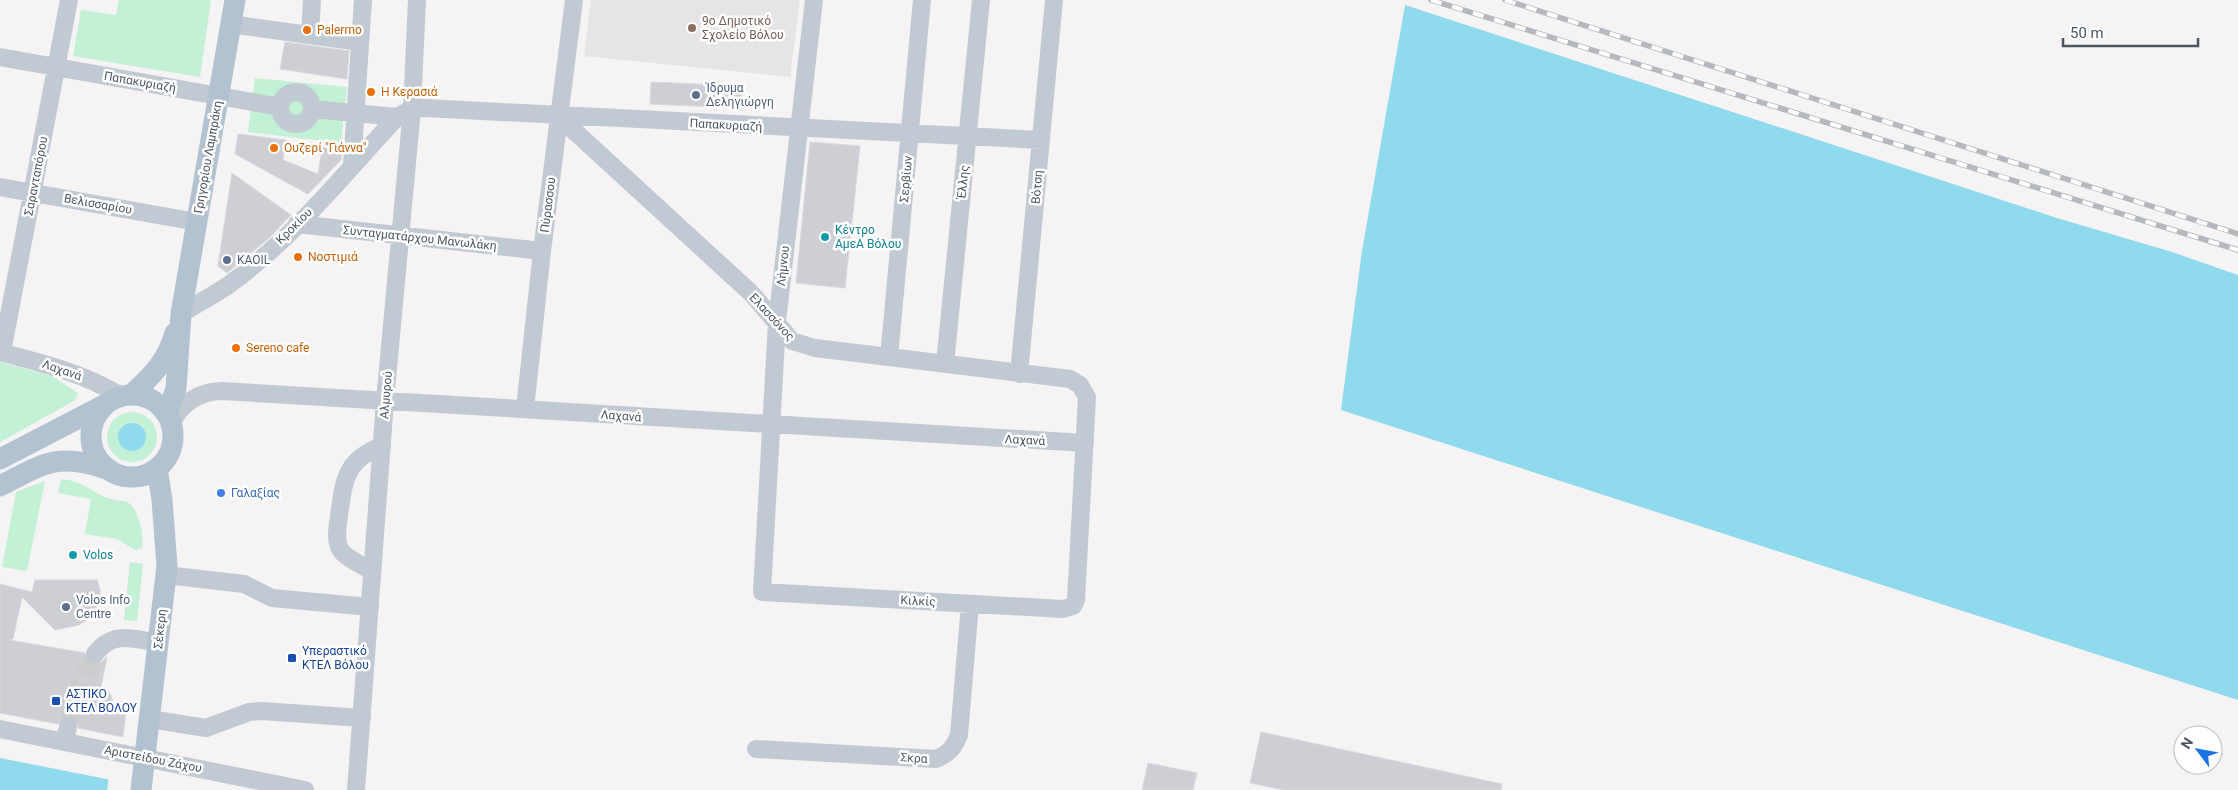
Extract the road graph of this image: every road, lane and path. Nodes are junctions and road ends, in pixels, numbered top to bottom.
1 (69, 0) edge
2 (235, 0) edge
3 (312, 0) edge
4 (363, 0) edge
5 (417, 0) edge
6 (574, 0) edge
7 (814, 0) edge
8 (922, 0) edge
9 (980, 0) edge
10 (1054, 0) edge
11 (230, 24) junction
12 (310, 35) junction
13 (360, 42) junction
14 (0, 57) edge
15 (56, 67) junction
16 (218, 96) junction
17 (356, 112) junction
18 (404, 113) junction
19 (559, 116) junction
20 (798, 128) junction
21 (910, 134) junction
22 (967, 137) junction
23 (1041, 140) junction
24 (352, 166) junction
25 (0, 187) edge
26 (32, 193) junction
27 (197, 222) junction
28 (297, 224) junction
29 (400, 236) junction
30 (542, 251) junction
31 (181, 314) junction
32 (777, 322) junction
33 (1, 352) edge
34 (889, 357) junction
35 (945, 364) junction
36 (1019, 374) junction
37 (120, 398) junction
38 (385, 401) junction
39 (525, 410) junction
40 (169, 420) junction
41 (771, 426) junction
42 (1085, 444) junction
43 (382, 446) junction
44 (0, 459) edge
45 (157, 468) junction
46 (110, 471) junction
47 (1, 488) edge
48 (372, 571) junction
49 (166, 575) junction
50 (762, 592) joint
51 (970, 604) junction
52 (370, 607) junction
53 (159, 644) junction
54 (95, 654) tunnel mouth
55 (362, 718) junction
56 (150, 719) junction
57 (0, 729) edge
58 (756, 749) dead end
59 (143, 773) edge
60 (305, 790) edge
61 (356, 790) edge

1 - 15 street, Σαρανταπόρου
2 - 11 main road, Γρηγορίου Λαμπράκη
3 - 12 street
4 - 13 street
5 - 18 street, Αλμυρού
6 - 19 street, Πύρασσου
7 - 20 street, Λήμνου
8 - 21 street, Σερβίων
9 - 22 street, Έλλης
10 - 23 street, Βότση
11 - 12 street
11 - 16 main road, Γρηγορίου Λαμπράκη
12 - 13 street
13 - 17 street
14 - 15 street, Παπακυριαζή
15 - 16 street, Παπακυριαζή
15 - 26 street, Σαρανταπόρου
16 - 17 street, Παπακυριαζή
16 - 27 main road, Γρηγορίου Λαμπράκη
17 - 18 street, Παπακυριαζή
17 - 24 street
18 - 19 street, Παπακυριαζή
18 - 24 street, Κροκίου
18 - 29 street, Αλμυρού
19 - 20 street, Παπακυριαζή
19 - 30 street, Πύρασσου
19 - 32 street, Ελασσόνος
20 - 21 street, Παπακυριαζή
20 - 32 street, Λήμνου
21 - 22 street, Παπακυριαζή
21 - 34 street, Σερβίων
22 - 23 street, Παπακυριαζή
22 - 35 street, Έλλης
23 - 36 street, Βότση
24 - 28 street, Κροκίου
25 - 26 street, Βελισσαρίου
26 - 27 street, Βελισσαρίου
26 - 33 street, Σαρανταπόρου
27 - 31 main road, Γρηγορίου Λαμπράκη
28 - 29 street, Συνταγματάρχου Μανωλάκη
28 - 31 street, Κροκίου
29 - 30 street, Συνταγματάρχου Μανωλάκη
29 - 38 street, Αλμυρού
30 - 39 street, Πύρασσου
31 - 37 main road, Γρηγορίου Λαμπράκη
31 - 40 main road, Γρηγορίου Λαμπράκη
32 - 34 street, Ελασσόνος
32 - 41 street, Λήμνου
33 - 37 street, Λαχανά
34 - 35 street, Ελασσόνος
35 - 36 street, Ελασσόνος
36 - 42 street, Ελασσόνος
37 - 40 main road
37 - 44 main road, Γρηγορίου Λαμπράκη
37 - 46 main road
38 - 39 street, Λαχανά
38 - 40 street, Λαχανά
38 - 43 street, Αλμυρού
39 - 41 street, Λαχανά
40 - 45 main road
41 - 42 street, Λαχανά
41 - 50 street, Λήμνου
42 - 51 street, Κιλκίς
43 - 48 street, Αλμυρού
43 - 48 street
45 - 46 main road
45 - 49 main road, Σέκερη
46 - 47 main road
48 - 52 street, Αλμυρού
49 - 52 street
49 - 53 main road, Σέκερη
50 - 51 street, Κιλκίς
51 - 58 street, Σκρα
52 - 55 street, Αλμυρού
53 - 54 street
53 - 56 main road, Σέκερη
55 - 56 street
55 - 61 street, Αλμυρού
56 - 59 main road, Σέκερη
57 - 59 street, Αριστείδου Ζάχου
59 - 60 street, Αριστείδου Ζάχου

